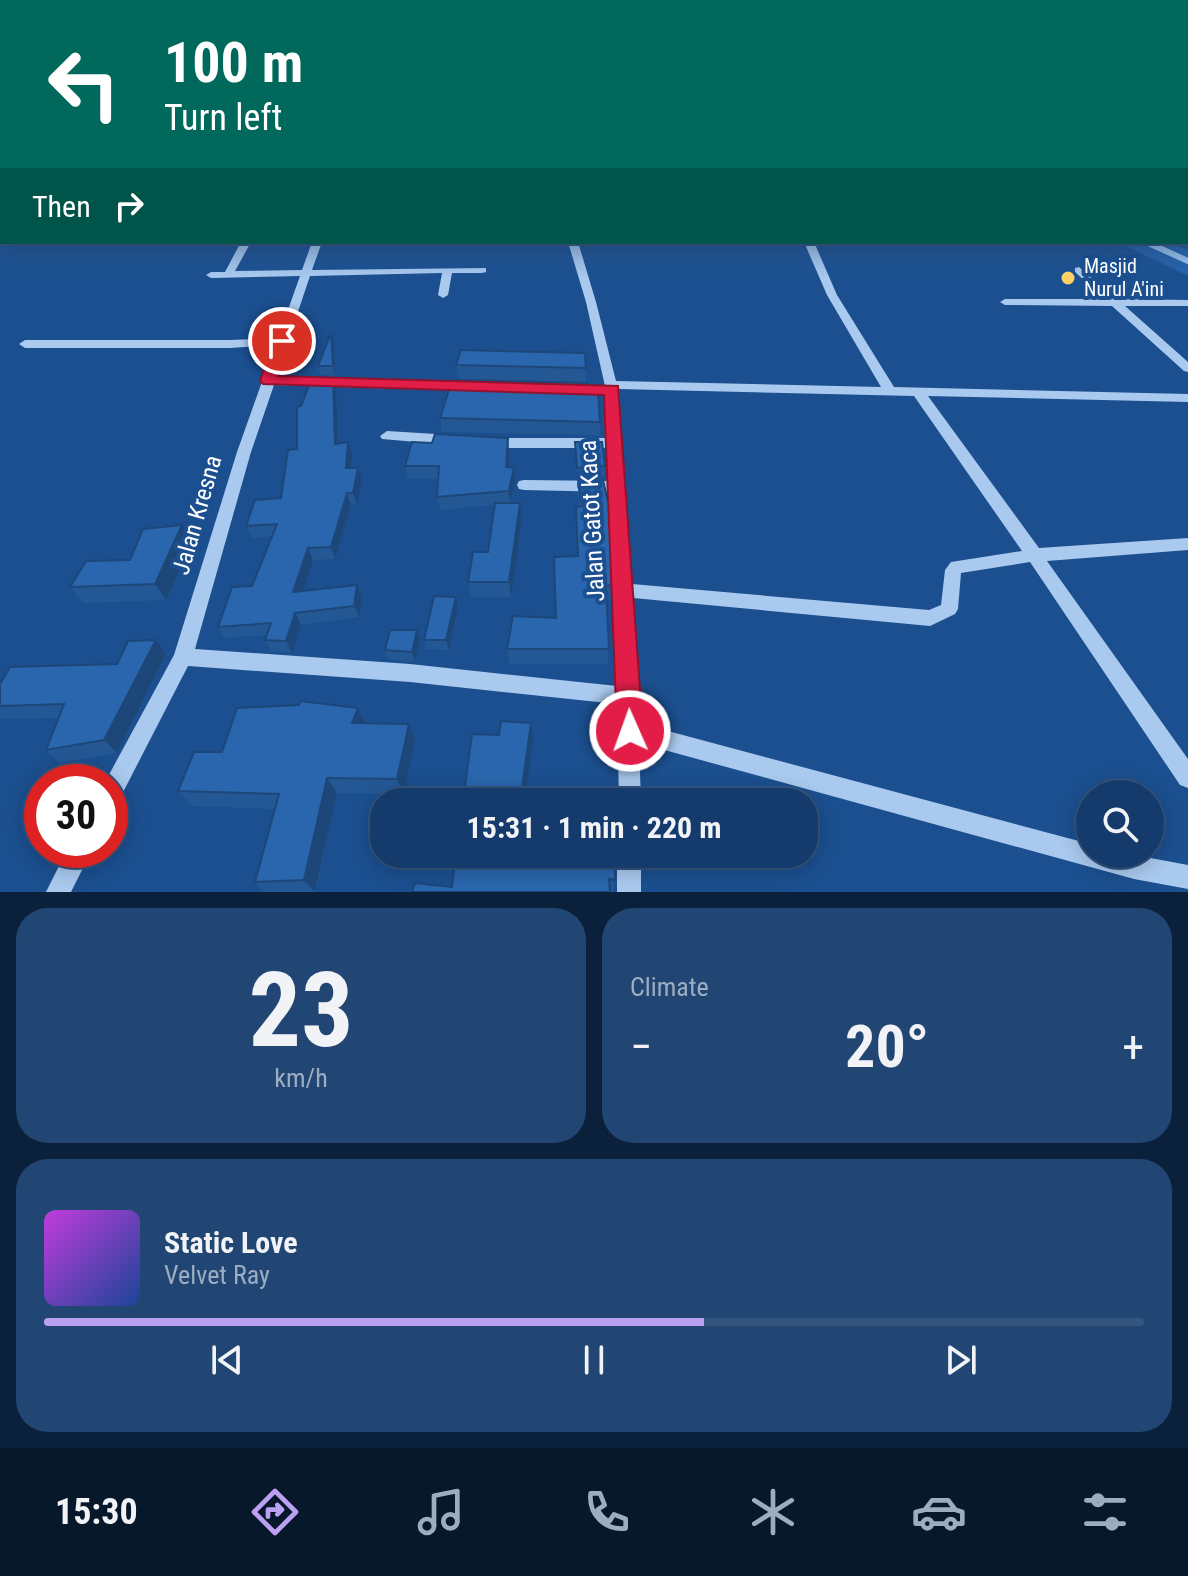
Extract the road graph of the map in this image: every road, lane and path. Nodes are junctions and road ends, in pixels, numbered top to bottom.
1 (245, 244) edge
2 (316, 244) edge
3 (574, 244) edge
4 (810, 244) edge
5 (448, 270) junction
6 (482, 270) dead end
7 (1079, 270) dead end
8 (306, 272) junction
9 (229, 274) junction
10 (211, 275) dead end
11 (443, 295) dead end
12 (1005, 302) dead end
13 (1188, 303) edge
14 (1121, 304) junction
15 (282, 341) junction
16 (25, 344) dead end
17 (1188, 368) edge
18 (269, 381) junction
19 (480, 387) edge
20 (612, 388) junction
21 (554, 389) edge
22 (890, 392) junction
23 (919, 393) junction
24 (1188, 398) edge
25 (387, 436) dead end
26 (616, 443) junction
27 (524, 485) dead end
28 (619, 487) junction
29 (1188, 544) edge
30 (1035, 555) junction
31 (624, 590) junction
32 (183, 657) junction
33 (629, 696) junction
34 (630, 731) junction
35 (126, 764) edge
36 (1188, 777) edge
37 (630, 788) edge
38 (71, 868) edge
39 (629, 868) edge
40 (1188, 877) edge
41 (58, 892) edge
42 (629, 892) edge

1 - 9 street
2 - 8 street, Jalan Kresna
3 - 20 street, Jalan Gatot Kaca
4 - 22 street
5 - 6 street
5 - 8 street
5 - 11 street
7 - 14 street
8 - 9 street
8 - 15 street, Jalan Kresna
9 - 10 street
12 - 14 street
13 - 14 street
14 - 17 street
15 - 16 street
15 - 18 street, Jalan Kresna
18 - 19 street
18 - 32 street, Jalan Kresna
20 - 21 street
20 - 22 street
20 - 26 street, Jalan Gatot Kaca
22 - 23 street
23 - 24 street
23 - 30 street
25 - 26 street
26 - 28 street, Jalan Gatot Kaca
27 - 28 street
28 - 31 street, Jalan Gatot Kaca
29 - 30 street
30 - 31 street
30 - 36 street
31 - 33 street, Jalan Gatot Kaca
32 - 33 street
32 - 35 street, Jalan Kresna
33 - 34 street, Jalan Gatot Kaca
34 - 37 street, Jalan Gatot Kaca
34 - 40 street
38 - 41 street
39 - 42 street

